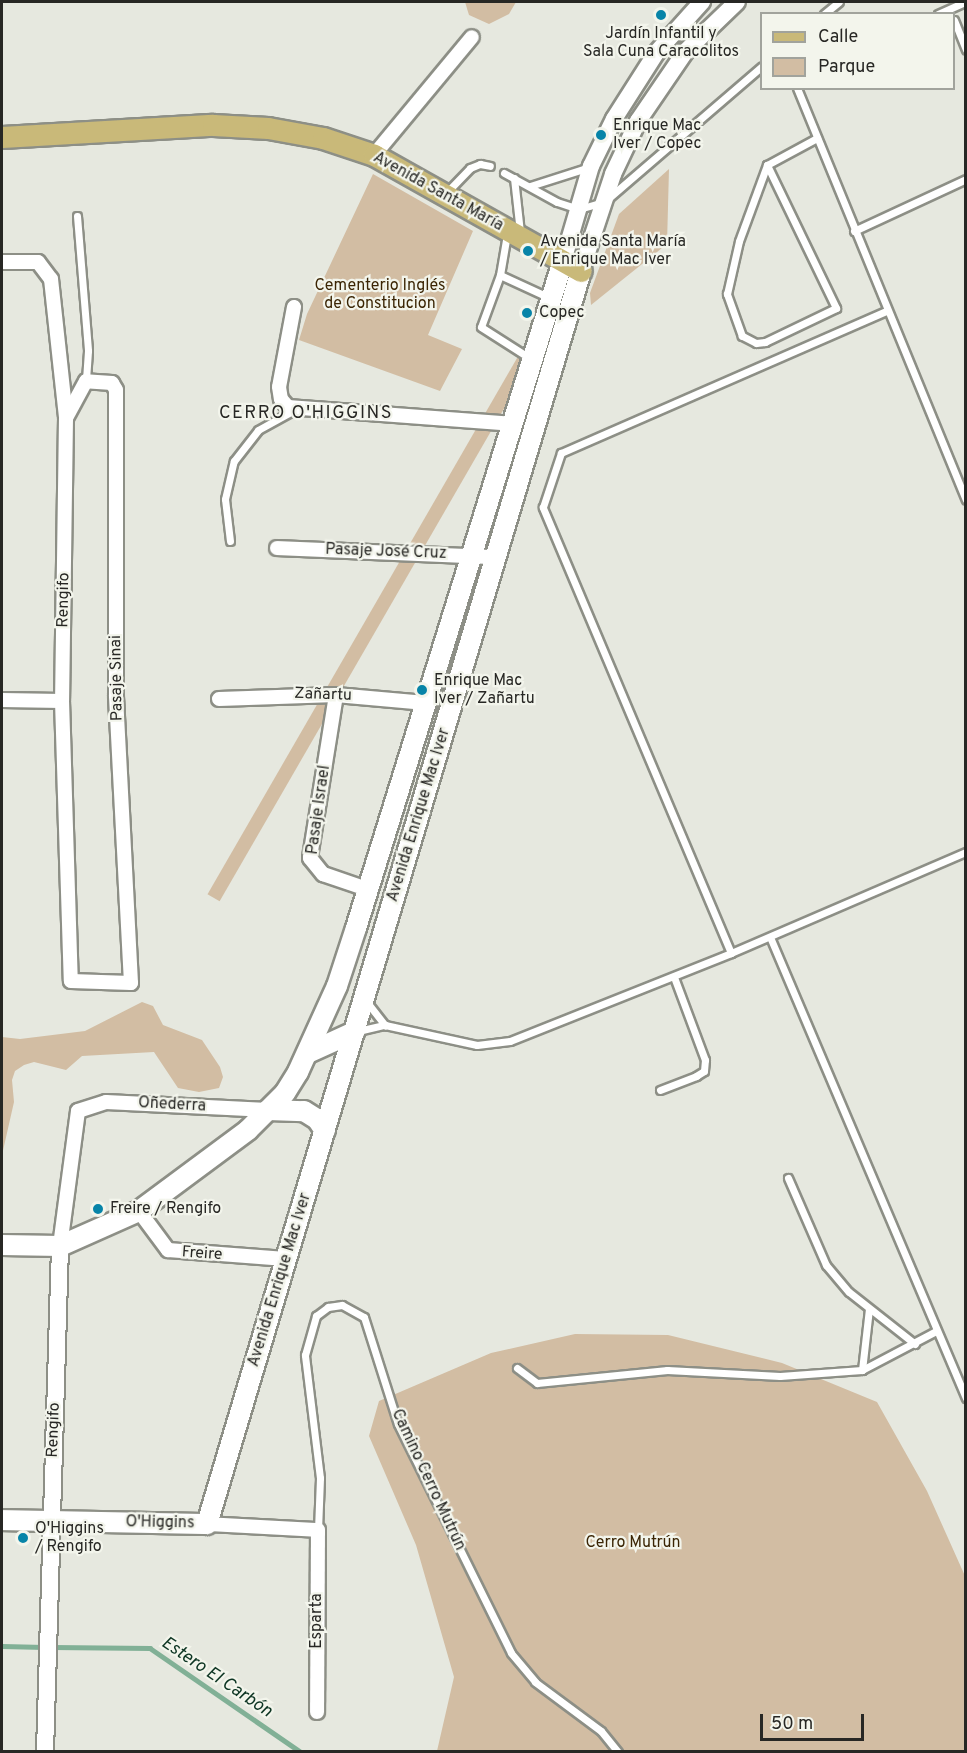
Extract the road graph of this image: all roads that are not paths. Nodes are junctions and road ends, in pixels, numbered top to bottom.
1 (702, 2) edge
2 (737, 2) edge
3 (839, 2) edge
4 (964, 2) edge
5 (950, 11) edge
6 (826, 12) edge
7 (955, 22) edge
8 (472, 37) dead end
9 (966, 50) edge
10 (760, 68) edge
11 (798, 90) edge
12 (2, 137) edge
13 (817, 138) junction
14 (374, 154) junction
15 (767, 165) junction
16 (490, 166) dead end
17 (591, 166) junction
18 (504, 173) dead end
19 (514, 178) junction
20 (966, 179) edge
21 (530, 186) junction
22 (445, 194) junction
23 (604, 202) junction
24 (579, 209) junction
25 (77, 216) dead end
26 (854, 231) junction
27 (514, 235) junction
28 (2, 262) edge
29 (572, 266) junction
30 (500, 275) junction
31 (551, 299) junction
32 (294, 307) dead end
33 (886, 311) junction
34 (533, 360) junction
35 (86, 381) junction
36 (298, 409) junction
37 (66, 418) junction
38 (514, 424) junction
39 (966, 500) edge
40 (230, 541) dead end
41 (277, 548) dead end
42 (474, 555) junction
43 (495, 557) junction
44 (336, 695) junction
45 (219, 699) dead end
46 (2, 700) edge
47 (62, 701) junction
48 (426, 703) junction
49 (413, 745) junction
50 (438, 752) junction
51 (966, 852) edge
52 (367, 889) junction
53 (770, 937) junction
54 (731, 953) junction
55 (346, 959) junction
56 (674, 977) junction
57 (71, 981) joint
58 (364, 999) junction
59 (385, 1025) junction
60 (354, 1032) junction
61 (308, 1053) junction
62 (660, 1090) dead end
63 (268, 1110) junction
64 (78, 1111) joint
65 (325, 1131) junction
66 (788, 1178) dead end
67 (140, 1210) junction
68 (2, 1245) edge
69 (60, 1246) junction
70 (286, 1259) junction
71 (869, 1309) junction
72 (936, 1331) junction
73 (915, 1344) junction
74 (517, 1368) dead end
75 (862, 1370) junction
76 (966, 1398) edge
77 (2, 1520) edge
78 (51, 1522) junction
79 (207, 1524) junction
80 (318, 1530) junction
81 (317, 1712) dead end
82 (45, 1752) edge
83 (618, 1752) edge

1 - 17 street, Avenida Enrique Mac Iver
2 - 23 street, Avenida Enrique Mac Iver
3 - 6 lane
4 - 5 lane
7 - 9 lane
8 - 14 street
10 - 23 lane
11 - 13 lane
12 - 14 main road, Avenida Santa María
13 - 15 lane
13 - 26 lane
14 - 22 main road, Avenida Santa María
15 - 15 lane
16 - 22 lane
17 - 21 lane
17 - 24 street, Avenida Enrique Mac Iver
18 - 19 lane
19 - 21 lane
19 - 27 lane
20 - 26 lane
21 - 24 lane
22 - 27 main road, Avenida Santa María
23 - 24 lane
23 - 29 street, Avenida Enrique Mac Iver
24 - 29 street, Avenida Enrique Mac Iver
25 - 35 lane
26 - 33 lane
27 - 29 main road, Avenida Santa María
27 - 30 lane
28 - 37 street, Rengifo
29 - 31 main road, Avenida Enrique Mac Iver
29 - 43 main road, Avenida Enrique Mac Iver
30 - 31 lane
30 - 34 lane
31 - 34 main road, Avenida Enrique Mac Iver
32 - 36 street
33 - 39 lane
33 - 54 lane
34 - 38 main road, Avenida Enrique Mac Iver
35 - 37 street
35 - 57 street, Pasaje Sinai
36 - 38 street
36 - 40 lane
37 - 47 street, Rengifo
38 - 42 main road, Avenida Enrique Mac Iver
41 - 42 street, Pasaje José Cruz
42 - 43 street, Pasaje José Cruz
42 - 48 main road, Avenida Enrique Mac Iver
43 - 50 main road, Avenida Enrique Mac Iver
44 - 45 street, Zañartu
44 - 48 street, Zañartu
44 - 52 street, Pasaje Israel
46 - 47 street
47 - 57 street, Rengifo
48 - 49 main road, Avenida Enrique Mac Iver
49 - 50 main road
49 - 52 main road, Avenida Enrique Mac Iver
50 - 58 main road, Avenida Enrique Mac Iver
51 - 53 lane
52 - 55 main road, Avenida Enrique Mac Iver
53 - 54 lane
53 - 72 lane
54 - 56 lane
55 - 58 main road
55 - 61 main road, Avenida Enrique Mac Iver
56 - 59 lane
56 - 62 lane
58 - 59 lane
58 - 60 main road, Avenida Enrique Mac Iver
59 - 60 lane
60 - 61 main road
60 - 65 main road, Avenida Enrique Mac Iver
61 - 63 main road, Avenida Enrique Mac Iver
63 - 64 street, Oñederra
63 - 65 main road
63 - 67 main road
64 - 69 street, Rengifo
65 - 70 main road, Avenida Enrique Mac Iver
66 - 71 lane
67 - 69 main road
67 - 70 street, Freire
68 - 69 main road
69 - 78 street, Rengifo
70 - 79 main road, Avenida Enrique Mac Iver
71 - 73 lane
71 - 75 lane
72 - 73 lane
72 - 76 lane
73 - 75 lane
74 - 75 lane
77 - 78 main road, O'Higgins
78 - 79 main road, O'Higgins
78 - 82 street, Rengifo
79 - 80 street, O'Higgins
80 - 81 street, Esparta
80 - 83 lane, Camino Cerro Mutrún

